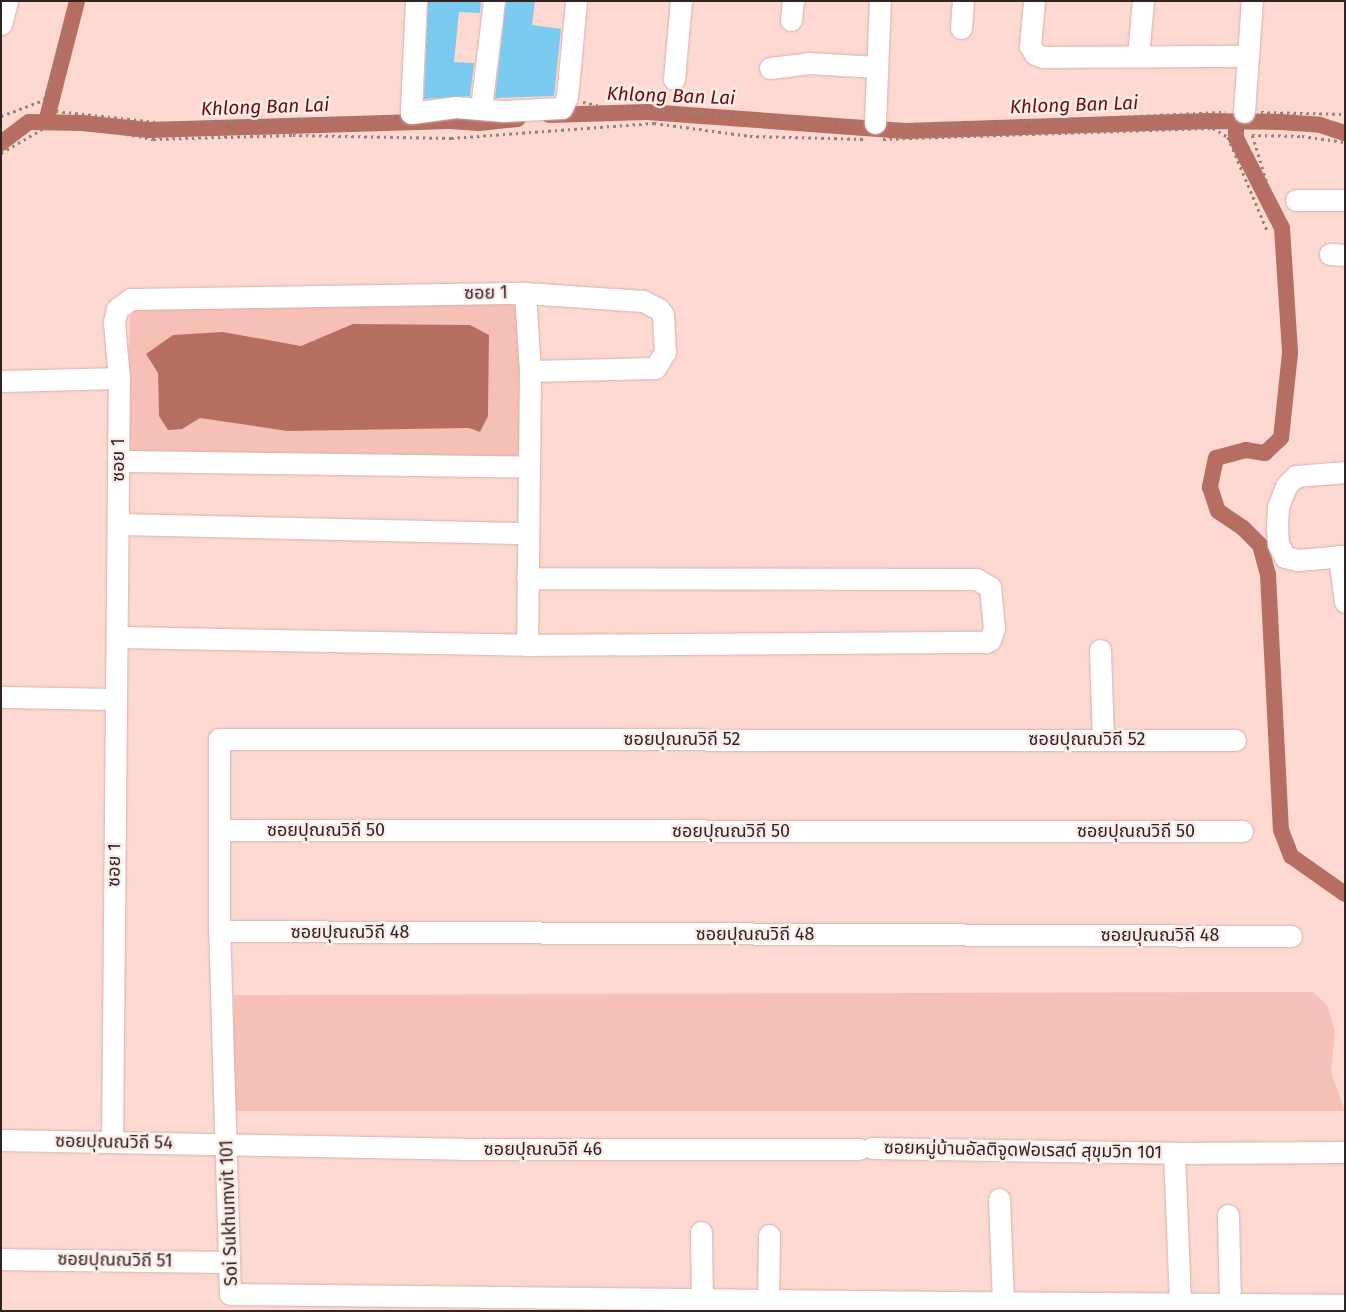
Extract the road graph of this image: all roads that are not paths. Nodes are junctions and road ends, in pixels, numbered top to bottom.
1 (7, 1) edge
2 (416, 1) edge
3 (494, 1) edge
4 (576, 1) edge
5 (681, 1) edge
6 (880, 1) edge
7 (963, 1) edge
8 (1034, 1) edge
9 (1143, 1) edge
10 (1252, 1) edge
11 (1, 24) edge
12 (961, 28) dead end
13 (1138, 56) junction
14 (1248, 56) junction
15 (876, 67) junction
16 (770, 68) dead end
17 (674, 78) dead end
18 (481, 108) junction
19 (1244, 112) road end
20 (873, 134) road end
21 (1296, 200) dead end
22 (1345, 200) edge
23 (525, 293) junction
24 (530, 371) junction
25 (119, 378) junction
26 (1, 380) edge
27 (118, 461) junction
28 (528, 467) junction
29 (1345, 472) edge
30 (118, 524) junction
31 (528, 533) junction
32 (1342, 556) edge
33 (527, 578) junction
34 (1345, 602) edge
35 (117, 637) junction
36 (526, 646) junction
37 (1100, 650) dead end
38 (1, 697) edge
39 (116, 699) junction
40 (1103, 739) junction
41 (1236, 740) dead end
42 (220, 830) junction
43 (1242, 831) dead end
44 (219, 931) junction
45 (1291, 936) dead end
46 (1, 1140) edge
47 (112, 1142) junction
48 (227, 1143) junction
49 (865, 1148) joint
50 (1345, 1152) edge
51 (1174, 1153) junction
52 (999, 1199) dead end
53 (1228, 1215) dead end
54 (701, 1232) dead end
55 (769, 1235) dead end
56 (1, 1258) edge
57 (229, 1262) junction
58 (702, 1300) junction
59 (768, 1301) junction
60 (230, 1303) edge
61 (291, 1303) edge
62 (1003, 1303) junction
63 (1180, 1303) junction
64 (1230, 1304) junction
65 (1345, 1305) edge
66 (946, 1306) edge
67 (1152, 1307) edge

1 - 11 street
2 - 18 street
3 - 18 street
4 - 18 street
5 - 17 street
6 - 15 street
7 - 12 street
8 - 13 street
9 - 13 street
10 - 14 street
13 - 14 street
14 - 19 street
15 - 16 street
15 - 20 street
21 - 22 street
23 - 24 street
23 - 24 street, ซอย 1
23 - 25 street, ซอย 1
24 - 28 street
25 - 26 street
25 - 27 street, ซอย 1
27 - 28 street
27 - 30 street, ซอย 1
28 - 31 street
29 - 32 street
30 - 31 street
30 - 35 street, ซอย 1
31 - 33 street
32 - 34 street
33 - 36 street
33 - 36 street
35 - 36 street
35 - 39 street, ซอย 1
37 - 40 street
38 - 39 street
39 - 47 street, ซอย 1
40 - 41 street, ซอยปุณณวิถี 52
40 - 42 street, ซอยปุณณวิถี 52
42 - 43 street, ซอยปุณณวิถี 50
42 - 44 street, Soi Sukhumvit 101
44 - 45 street, ซอยปุณณวิถี 48
44 - 48 street, Soi Sukhumvit 101
46 - 47 street, ซอยปุณณวิถี 54
47 - 48 street, ซอยปุณณวิถี 54
48 - 49 street, ซอยปุณณวิถี 46
48 - 57 street, Soi Sukhumvit 101
49 - 51 street, ซอยหมู่บ้านอัลติจูดฟอเรสต์ สุขุมวิท 101
50 - 51 street, ซอยหมู่บ้านอัลติจูดฟอเรสต์ สุขุมวิท 101
51 - 63 street, ซอยหมู่บ้านอัลติจูดฟอเรสต์ สุขุมวิท 101
52 - 62 street
53 - 64 street
54 - 58 street
55 - 59 street
56 - 57 street, ซอยปุณณวิถี 51
57 - 60 street, Soi Sukhumvit 101
58 - 59 street, Soi Sukhumvit 101
58 - 61 street, Soi Sukhumvit 101
59 - 66 street, Soi Sukhumvit 101
60 - 61 street, Soi Sukhumvit 101
62 - 66 street, Soi Sukhumvit 101
62 - 67 street, Soi Sukhumvit 101
63 - 64 street, Soi Sukhumvit 101
63 - 67 street, Soi Sukhumvit 101
64 - 65 street, Soi Sukhumvit 101

